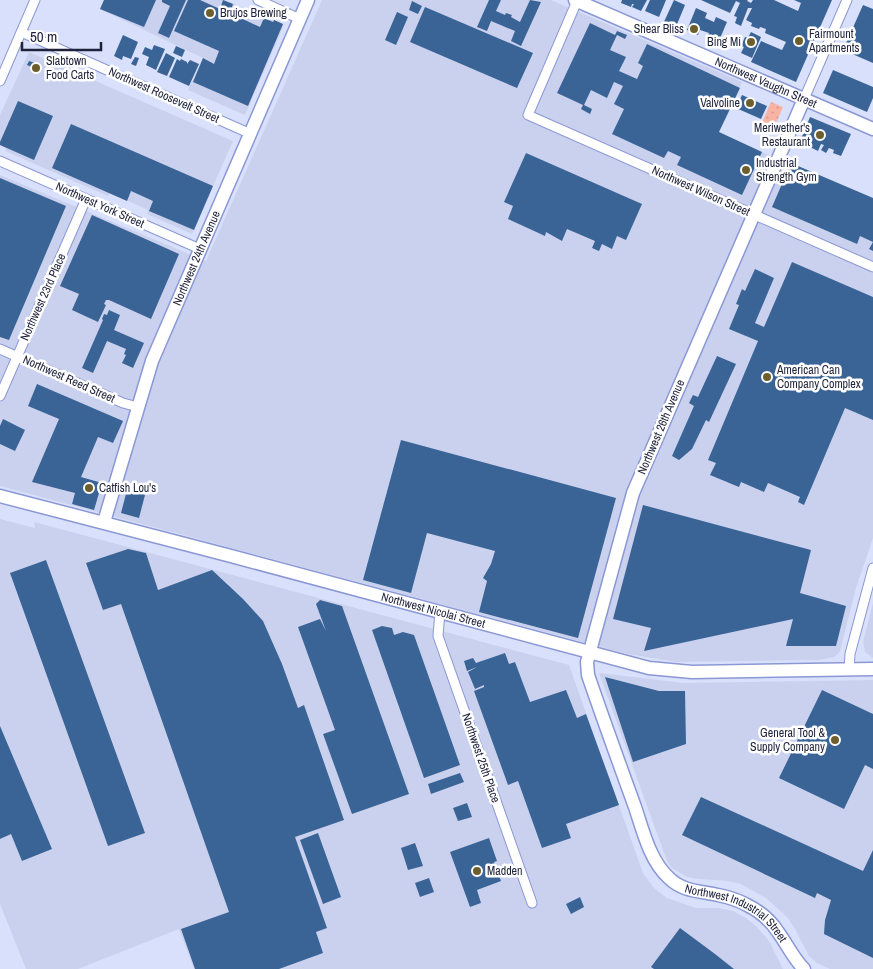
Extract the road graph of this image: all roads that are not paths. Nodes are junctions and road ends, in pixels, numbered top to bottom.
1 (35, 0) edge
2 (258, 0) edge
3 (308, 0) edge
4 (577, 0) edge
5 (846, 0) edge
6 (300, 18) junction
7 (21, 32) junction
8 (0, 81) edge
9 (804, 99) junction
10 (873, 129) edge
11 (251, 134) junction
12 (0, 161) edge
13 (86, 199) junction
14 (754, 214) junction
15 (200, 249) junction
16 (873, 267) edge
17 (0, 349) edge
18 (17, 356) junction
19 (0, 396) edge
20 (138, 408) junction
21 (0, 496) edge
22 (104, 522) junction
23 (873, 568) edge
24 (440, 611) junction
25 (590, 652) junction
26 (873, 669) edge
27 (849, 670) junction
28 (660, 867) joint
29 (532, 903) dead end
30 (804, 969) edge

1 - 7 street
2 - 6 street
3 - 6 street, Northwest 24th Avenue
4 - 9 street, Northwest Vaughn Street
4 - 14 street, Northwest Wilson Street
5 - 9 street, Northwest 26th Avenue
6 - 11 street, Northwest 24th Avenue
7 - 8 street
7 - 11 street, Northwest Roosevelt Street
9 - 10 street, Northwest Vaughn Street
9 - 14 street, Northwest 26th Avenue
11 - 15 street, Northwest 24th Avenue
12 - 13 street, Northwest York Street
13 - 15 street, Northwest York Street
13 - 18 street, Northwest 23rd Place
14 - 16 street, Northwest Wilson Street
14 - 25 street, Northwest 26th Avenue
15 - 20 street, Northwest 24th Avenue
17 - 18 street, Northwest Reed Street
18 - 19 street, Northwest 23rd Place
18 - 20 street, Northwest Reed Street
20 - 22 street, Northwest 24th Avenue
21 - 22 street, Northwest Nicolai Street
22 - 24 street, Northwest Nicolai Street
23 - 27 street
24 - 25 street, Northwest Nicolai Street
24 - 29 street, Northwest 25th Place
25 - 27 street, Northwest Nicolai Street
25 - 28 street, Northwest 26th Avenue
26 - 27 street, Northwest Nicolai Street
28 - 30 street, Northwest Industrial Street

